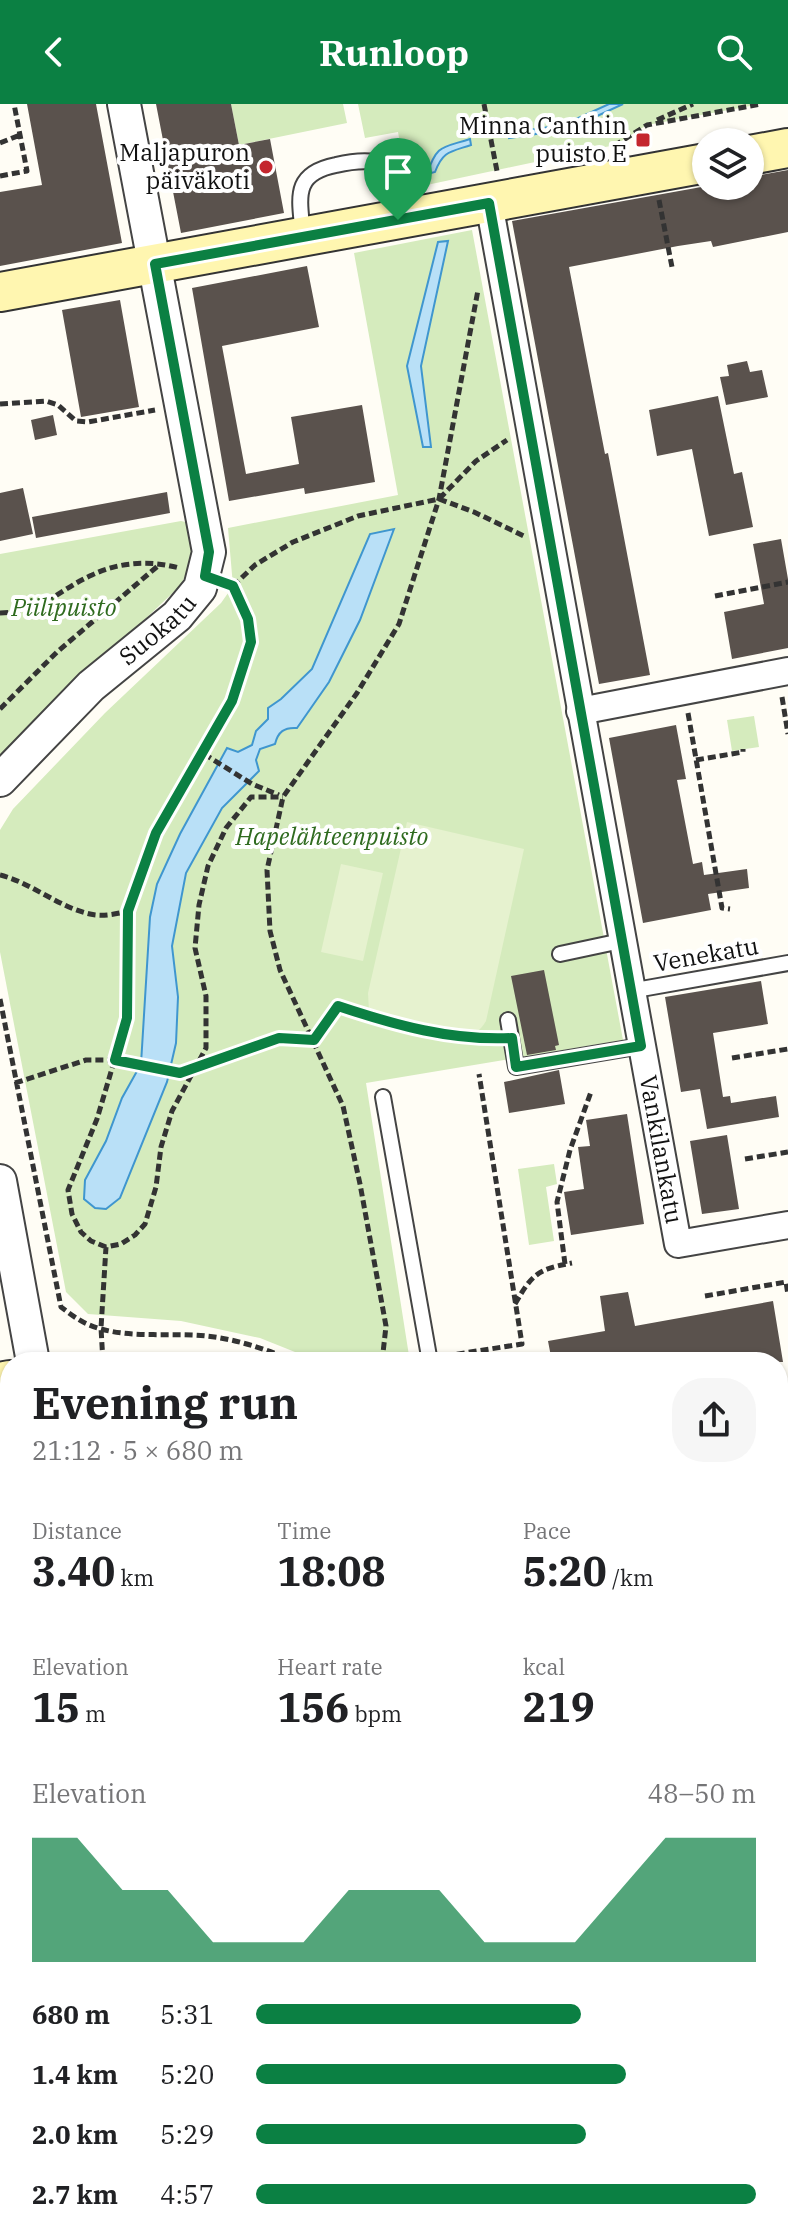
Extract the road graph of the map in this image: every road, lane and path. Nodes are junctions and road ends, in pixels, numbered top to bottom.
1 (14, 104) edge
2 (124, 104) edge
3 (484, 104) edge
4 (693, 104) edge
5 (761, 104) edge
6 (647, 125) junction
7 (20, 135) junction
8 (0, 143) edge
9 (788, 148) edge
10 (601, 149) dead end
11 (764, 152) edge
12 (692, 165) edge
13 (512, 169) dead end
14 (0, 176) edge
15 (493, 188) junction
16 (657, 191) dead end
17 (398, 220) junction
18 (304, 237) junction
19 (155, 264) junction
20 (672, 267) dead end
21 (479, 286) dead end
22 (0, 292) edge
23 (0, 404) edge
24 (160, 409) dead end
25 (506, 440) dead end
26 (439, 499) junction
27 (527, 537) dead end
28 (160, 564) junction
29 (255, 565) dead end
30 (205, 576) junction
31 (788, 582) edge
32 (715, 596) dead end
33 (0, 613) edge
34 (785, 683) edge
35 (0, 709) edge
36 (580, 711) junction
37 (687, 712) dead end
38 (788, 734) edge
39 (743, 749) dead end
40 (206, 756) junction
41 (696, 760) junction
42 (0, 780) edge
43 (283, 797) junction
44 (0, 875) edge
45 (730, 909) dead end
46 (128, 911) junction
47 (621, 941) junction
48 (560, 954) dead end
49 (788, 963) edge
50 (630, 991) junction
51 (0, 999) edge
52 (508, 1020) dead end
53 (512, 1038) junction
54 (314, 1040) junction
55 (641, 1046) junction
56 (788, 1049) edge
57 (732, 1058) dead end
58 (115, 1060) junction
59 (195, 1069) junction
60 (479, 1074) dead end
61 (15, 1083) junction
62 (591, 1092) dead end
63 (383, 1097) dead end
64 (788, 1152) edge
65 (745, 1159) dead end
66 (0, 1181) edge
67 (788, 1225) edge
68 (106, 1247) junction
69 (788, 1295) edge
70 (705, 1296) dead end
71 (515, 1304) junction
72 (101, 1328) junction
73 (31, 1352) edge
74 (102, 1352) edge
75 (267, 1352) edge
76 (383, 1352) edge
77 (428, 1352) edge
78 (476, 1352) edge

1 - 7 path
2 - 19 street, Suokatu
3 - 15 path
4 - 6 path
5 - 6 path
6 - 10 path
7 - 8 path
7 - 14 path
9 - 11 main road
12 - 15 main road
13 - 15 path
15 - 17 main road
15 - 36 street, Vankilankatu
16 - 20 path
17 - 18 main road
17 - 18 lane
18 - 19 main road
19 - 22 main road
19 - 30 street, Suokatu
21 - 26 path
23 - 24 path
25 - 26 path
26 - 27 path
26 - 29 path
26 - 43 path
28 - 30 path
28 - 33 path
28 - 35 path
30 - 40 path
30 - 42 street, Suokatu
31 - 32 path
34 - 36 street
34 - 38 path
36 - 47 street, Vankilankatu
37 - 41 path
39 - 41 path
40 - 43 path
40 - 46 path
41 - 45 path
43 - 54 path
43 - 59 path
44 - 46 path
46 - 58 path
47 - 48 lane
47 - 50 street, Vankilankatu
49 - 50 lane, Venekatu
50 - 55 street, Vankilankatu
51 - 61 path
52 - 53 lane
53 - 54 path
53 - 55 lane
54 - 59 path
54 - 76 path
55 - 67 street, Vankilankatu
56 - 57 path
58 - 59 path
58 - 61 path
58 - 68 path
59 - 68 path
60 - 71 path
61 - 72 path
62 - 71 path
63 - 77 lane
64 - 65 path
66 - 73 street
68 - 72 path
69 - 70 path
71 - 78 path
72 - 74 path
72 - 75 path

